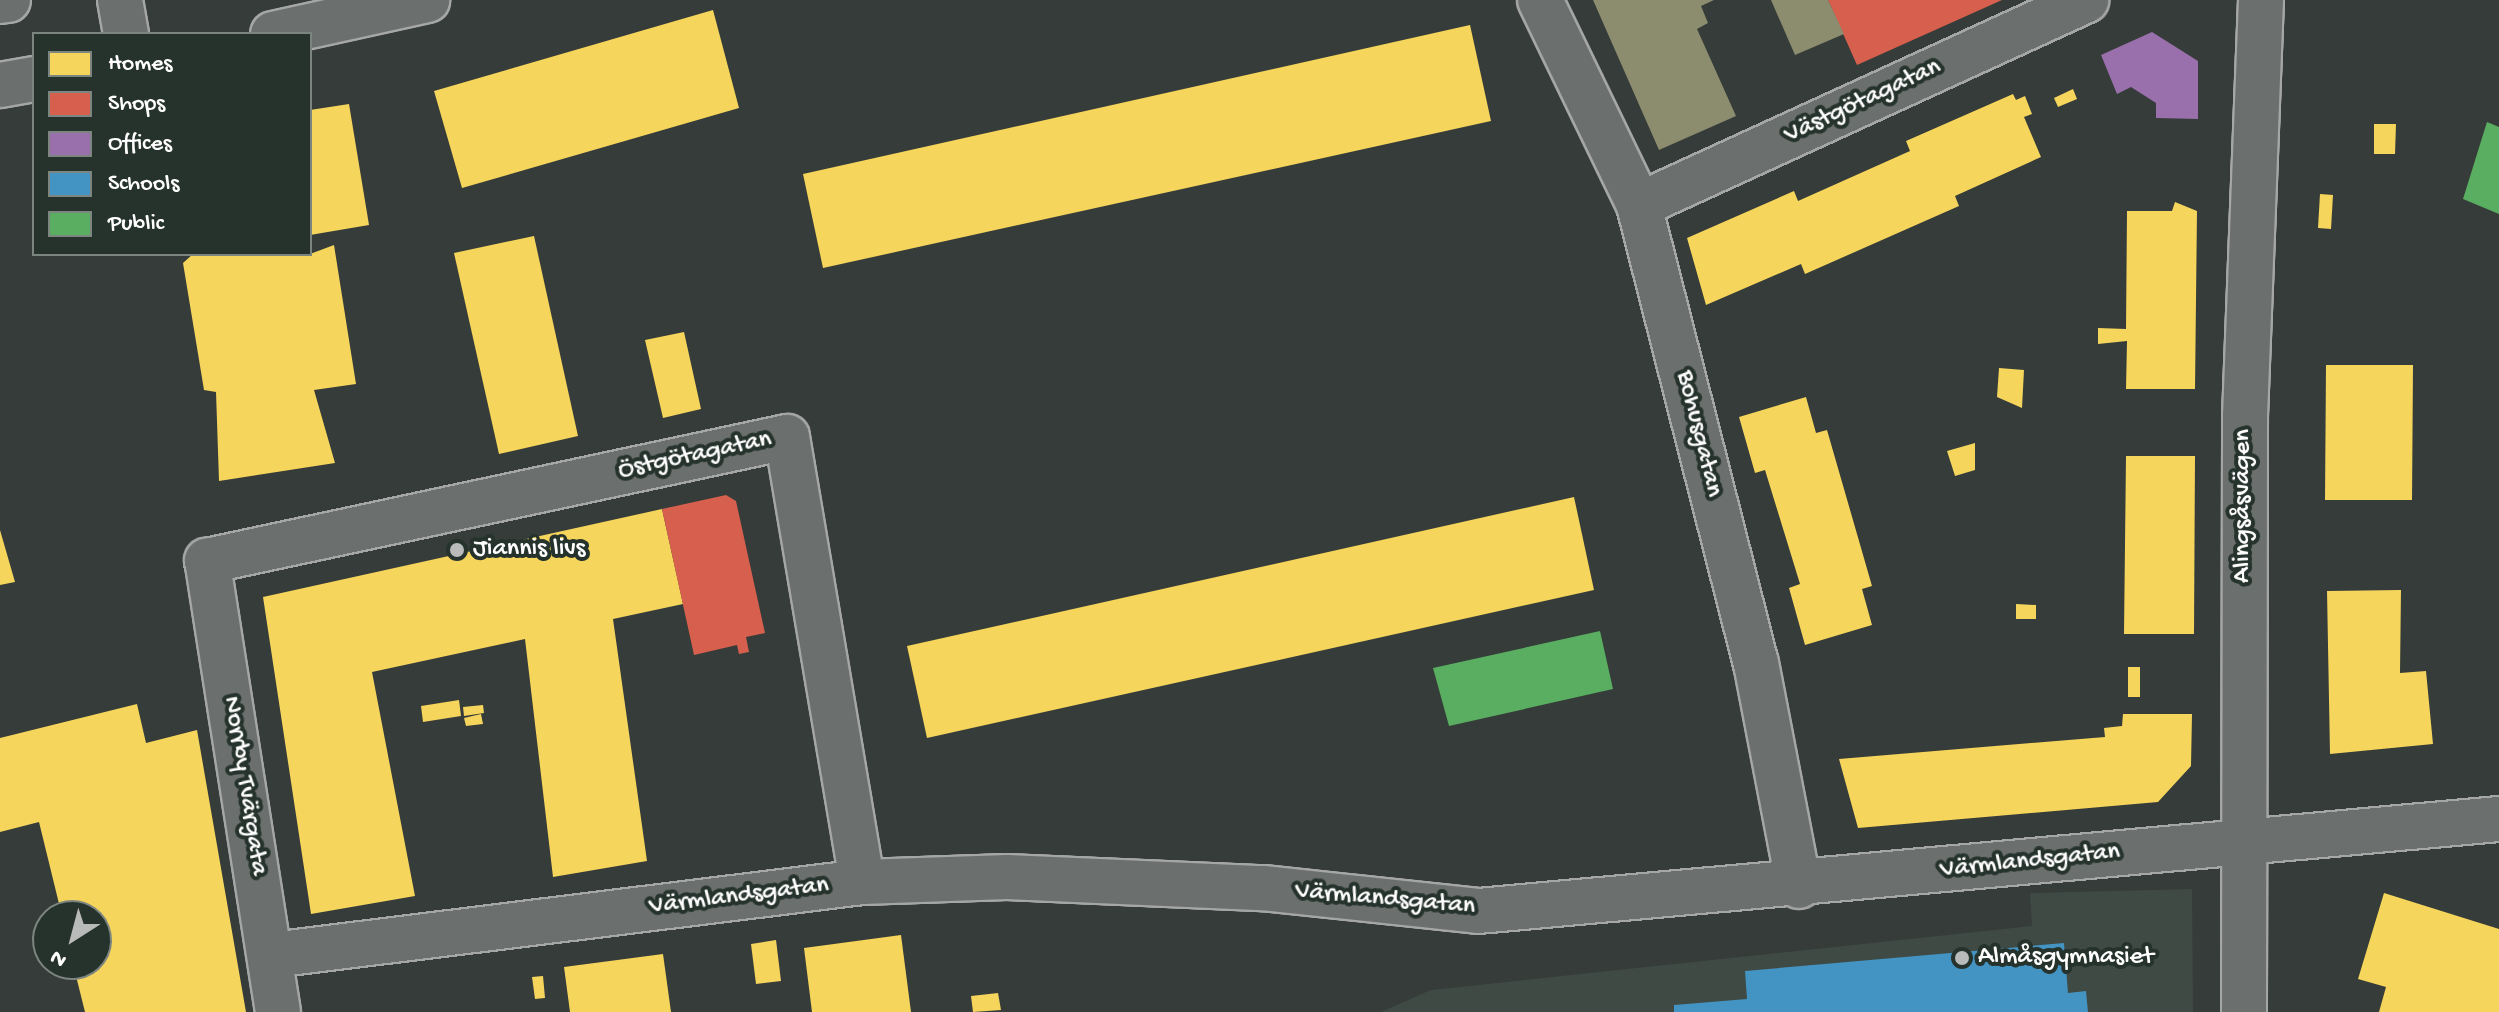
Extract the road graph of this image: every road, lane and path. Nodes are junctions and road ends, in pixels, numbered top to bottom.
1 (8, 0) edge
2 (120, 0) edge
3 (427, 0) edge
4 (1540, 0) edge
5 (2086, 0) edge
6 (2261, 0) edge
7 (0, 1) edge
8 (126, 32) edge
9 (282, 32) edge
10 (32, 79) edge
11 (0, 85) edge
12 (1639, 205) junction
13 (207, 561) joint
14 (2499, 819) edge
15 (2242, 840) junction
16 (862, 882) junction
17 (1799, 886) junction
18 (272, 955) junction
19 (278, 1012) edge
20 (2244, 1012) edge

1 - 7 street
2 - 8 street
3 - 9 street
4 - 12 street, Bohusgatan
5 - 12 street, Västgötagatan
6 - 15 street, Alingsåsvägen
10 - 11 street
12 - 17 street, Bohusgatan
13 - 16 street, Östgötagatan
13 - 18 street, Norrby Tvärgata
14 - 15 street, Värmlandsgatan
15 - 17 street, Värmlandsgatan
15 - 20 street, Alingsåsvägen
16 - 17 street, Värmlandsgatan
16 - 18 street, Värmlandsgatan
18 - 19 street, Norrby Tvärgata

